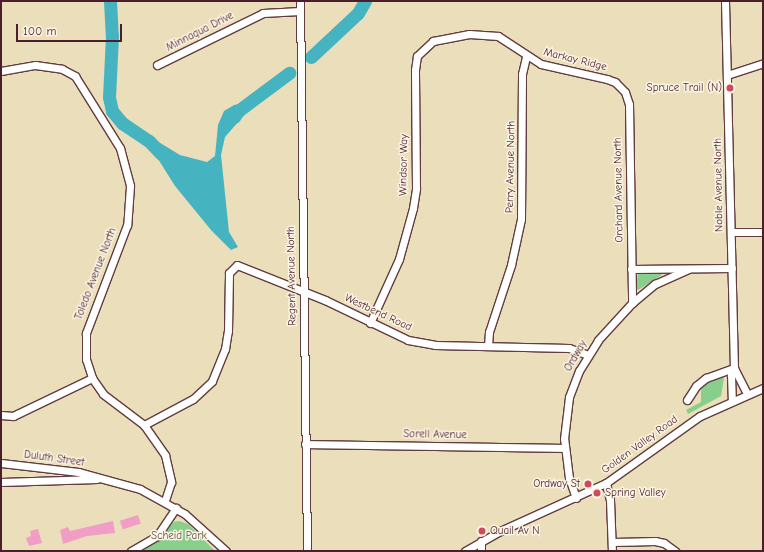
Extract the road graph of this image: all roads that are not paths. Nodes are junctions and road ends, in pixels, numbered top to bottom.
1 (300, 1) edge
2 (725, 1) edge
3 (300, 11) junction
4 (422, 50) joint
5 (526, 56) junction
6 (763, 63) edge
7 (158, 65) dead end
8 (1, 71) edge
9 (727, 75) junction
10 (615, 82) joint
11 (731, 232) junction
12 (763, 232) edge
13 (732, 268) junction
14 (631, 269) junction
15 (688, 269) junction
16 (303, 291) junction
17 (632, 303) junction
18 (370, 323) junction
19 (488, 346) junction
20 (588, 355) junction
21 (734, 368) junction
22 (92, 378) junction
23 (763, 388) edge
24 (747, 394) junction
25 (687, 400) dead end
26 (732, 400) junction
27 (1, 415) edge
28 (144, 425) junction
29 (305, 444) junction
30 (564, 448) junction
31 (1, 463) edge
32 (103, 479) junction
33 (1, 482) edge
34 (606, 483) junction
35 (576, 498) junction
36 (165, 501) junction
37 (176, 508) junction
38 (481, 541) junction
39 (612, 542) junction
40 (131, 551) edge
41 (226, 551) edge
42 (307, 551) edge
43 (465, 551) edge
44 (481, 551) edge
45 (612, 551) edge
46 (675, 551) edge

1 - 3 street, Regent Avenue North
2 - 9 street, Noble Avenue North
3 - 7 street, Minnaqua Drive
3 - 16 street, Regent Avenue North
4 - 5 street, Markay Ridge
4 - 18 street, Windsor Way
5 - 10 street, Markay Ridge
5 - 19 street, Perry Avenue North
6 - 9 street
8 - 22 street, Toledo Avenue North
9 - 11 street, Noble Avenue North
10 - 14 street, Orchard Avenue North
11 - 12 street
11 - 13 street, Noble Avenue North
13 - 15 street, Ordway
13 - 21 street, Noble Avenue North
14 - 15 street, Ordway
14 - 17 street, Orchard Avenue North
15 - 17 street, Ordway
16 - 18 street, Westbend Road
16 - 28 street, Westbend Road
16 - 29 street, Regent Avenue North
17 - 20 street, Ordway
18 - 19 street, Westbend Road
19 - 20 street, Westbend Road
20 - 30 street, Ordway
21 - 24 street, Noble Avenue North
21 - 25 street
21 - 26 street, Noble Avenue North
22 - 27 street
22 - 28 street, Toledo Avenue North
23 - 24 street, Golden Valley Road
24 - 26 street, Golden Valley Road
26 - 34 street, Golden Valley Road
28 - 36 street, Toledo Avenue North
29 - 30 street, Sorell Avenue
29 - 42 street, Regent Avenue North
30 - 35 street, Ordway
31 - 32 street, Duluth Street
32 - 33 street, Duluth Street
32 - 36 street, Duluth Street
34 - 35 street, Golden Valley Road
34 - 39 street
35 - 38 street, Golden Valley Road
36 - 37 street, Duluth Street
37 - 40 street
37 - 41 street, Duluth Street
38 - 43 street, Golden Valley Road
38 - 44 street
39 - 45 street
39 - 46 street

